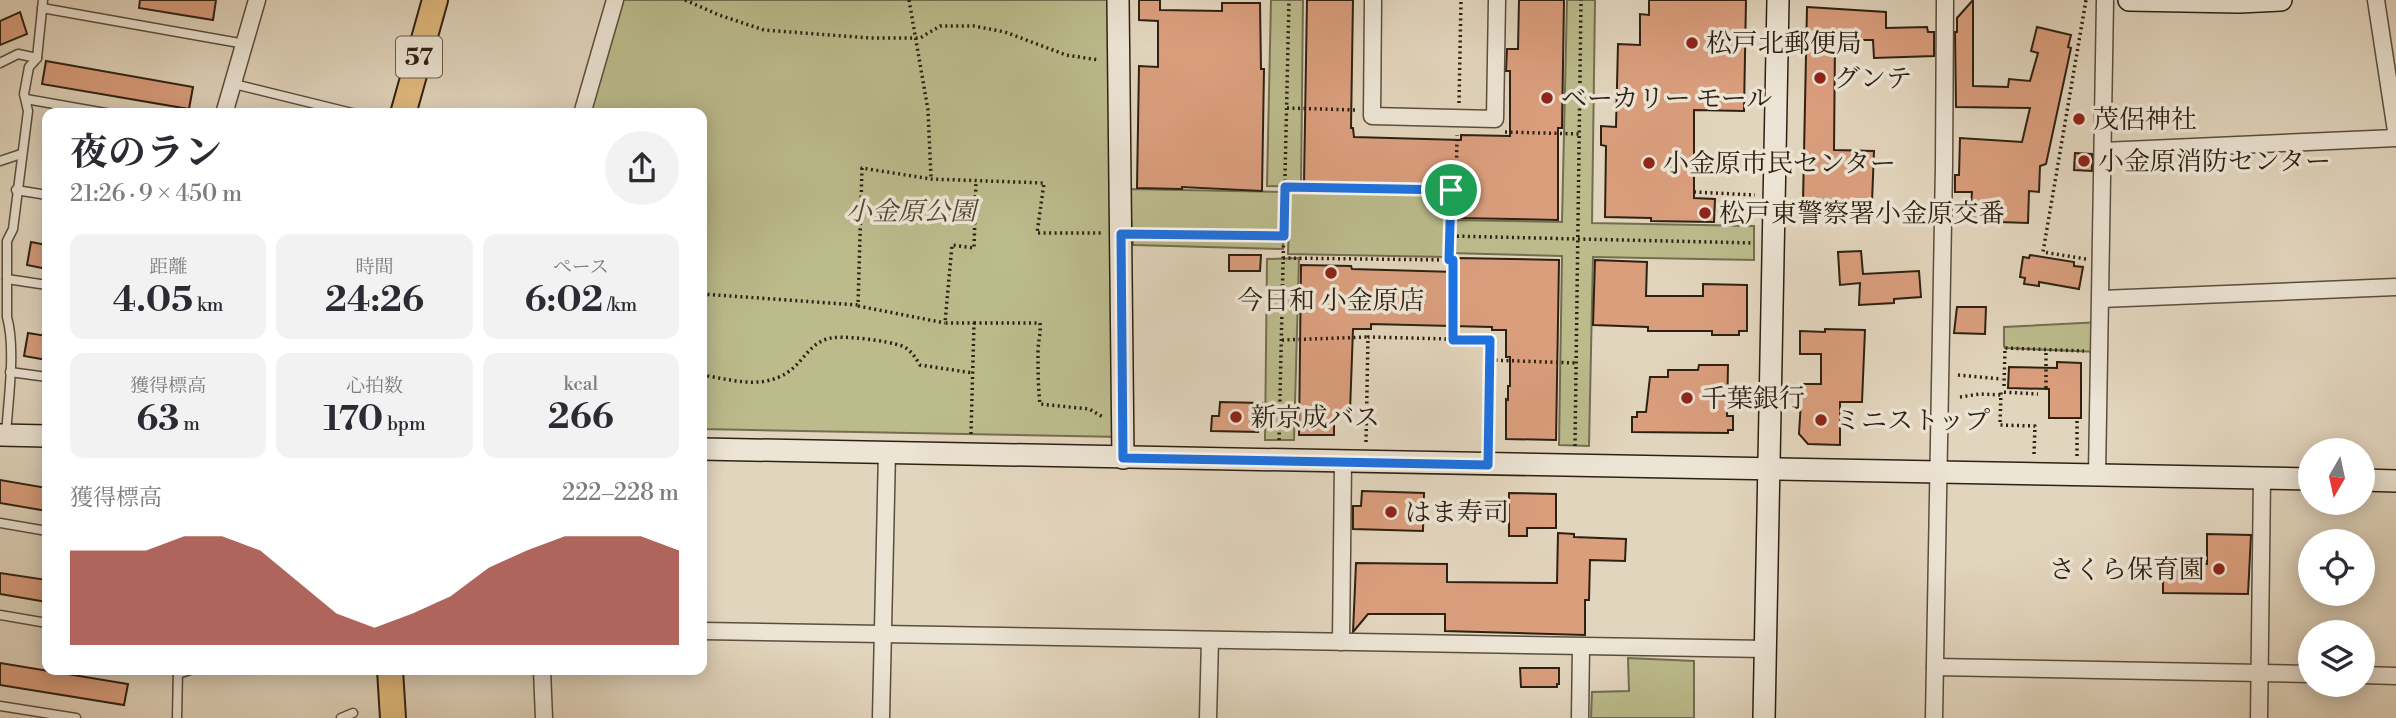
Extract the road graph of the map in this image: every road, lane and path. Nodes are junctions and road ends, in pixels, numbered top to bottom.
1 (257, 0) edge
2 (435, 0) edge
3 (615, 0) edge
4 (685, 0) edge
5 (909, 0) edge
6 (1118, 0) edge
7 (1289, 0) edge
8 (1373, 0) edge
9 (1497, 0) edge
10 (1581, 0) edge
11 (1778, 0) edge
12 (1945, 0) edge
13 (2086, 0) edge
14 (2105, 0) edge
15 (2129, 0) edge
16 (2281, 0) edge
17 (2376, 0) edge
18 (43, 4) edge
19 (914, 37) junction
20 (245, 44) junction
21 (37, 58) junction
22 (1119, 60) junction
23 (0, 63) edge
24 (234, 84) junction
25 (26, 99) junction
26 (77, 108) edge
27 (227, 108) edge
28 (331, 108) edge
29 (405, 108) edge
30 (584, 108) edge
31 (1286, 108) junction
32 (1372, 111) junction
33 (1458, 130) dead end
34 (2396, 131) edge
35 (2396, 138) edge
36 (2103, 151) junction
37 (21, 153) junction
38 (0, 161) edge
39 (930, 179) junction
40 (975, 181) junction
41 (1285, 187) junction
42 (16, 190) junction
43 (1451, 190) junction
44 (1694, 192) dead end
45 (42, 194) edge
46 (1755, 195) dead end
47 (1121, 234) junction
48 (1284, 236) junction
49 (1449, 236) junction
50 (1579, 239) junction
51 (1754, 243) dead end
52 (1283, 258) junction
53 (1449, 260) junction
54 (2102, 261) junction
55 (7, 279) junction
56 (42, 284) edge
57 (2396, 287) edge
58 (707, 294) edge
59 (2101, 299) junction
60 (858, 306) junction
61 (945, 323) junction
62 (971, 323) junction
63 (1368, 337) junction
64 (1282, 340) junction
65 (1453, 340) junction
66 (2046, 350) junction
67 (2100, 352) junction
68 (1490, 359) junction
69 (1577, 363) junction
70 (10, 372) junction
71 (972, 373) junction
72 (42, 376) edge
73 (707, 376) edge
74 (2003, 379) dead end
75 (1940, 383) junction
76 (2004, 386) dead end
77 (2046, 388) dead end
78 (2038, 394) dead end
79 (2001, 395) junction
80 (1960, 397) dead end
81 (1108, 420) dead end
82 (2077, 420) dead end
83 (971, 434) dead end
84 (3, 435) edge
85 (42, 436) edge
86 (1279, 440) dead end
87 (1575, 446) dead end
88 (707, 449) edge
89 (887, 452) junction
90 (2034, 456) dead end
91 (1123, 458) junction
92 (2077, 458) dead end
93 (1343, 462) junction
94 (1365, 462) junction
95 (1488, 465) junction
96 (1769, 469) junction
97 (1938, 472) junction
98 (2097, 474) junction
99 (2262, 478) junction
100 (2298, 479) edge
101 (2375, 480) edge
102 (2396, 481) edge
103 (0, 523) edge
104 (42, 530) edge
105 (0, 614) edge
106 (42, 622) edge
107 (707, 631) edge
108 (883, 634) junction
109 (1210, 640) junction
110 (1341, 642) junction
111 (1581, 647) junction
112 (1766, 649) junction
113 (1935, 667) junction
114 (2259, 674) junction
115 (2298, 674) edge
116 (178, 675) edge
117 (390, 675) edge
118 (542, 675) edge
119 (2375, 676) edge
120 (2396, 676) edge
121 (0, 706) edge
122 (353, 713) dead end
123 (76, 718) edge
124 (177, 718) edge
125 (341, 718) edge
126 (393, 718) edge
127 (544, 718) edge
128 (881, 718) edge
129 (1208, 718) edge
130 (1580, 718) edge
131 (1765, 718) edge
132 (1934, 718) edge
133 (2259, 718) edge

1 - 20 street
2 - 29 main road, 57
3 - 30 street
4 - 19 path
5 - 19 path
6 - 22 street
7 - 31 path
8 - 32 street
9 - 32 street
10 - 50 path
11 - 96 street
12 - 75 street
13 - 54 path
14 - 36 street
15 - 16 street
17 - 34 street
18 - 20 lane
18 - 21 lane
19 - 22 path
19 - 39 path
20 - 24 street
21 - 23 lane
21 - 25 lane
22 - 47 street
24 - 27 street
24 - 28 lane
25 - 26 lane
25 - 37 lane
31 - 32 path
31 - 41 path
33 - 43 path
35 - 36 street
36 - 54 street
37 - 38 lane
37 - 42 lane
39 - 40 path
39 - 60 path
40 - 47 path
40 - 61 path
41 - 43 path
41 - 48 path
42 - 45 lane
42 - 55 lane
43 - 49 path
44 - 46 path
47 - 48 path
47 - 91 street
48 - 52 path
49 - 50 path
49 - 53 path
50 - 51 path
50 - 69 path
52 - 53 path
52 - 64 path
53 - 65 path
54 - 59 street
55 - 56 lane
55 - 70 lane
57 - 59 street
58 - 60 path
59 - 67 street
60 - 61 path
61 - 62 path
62 - 71 path
62 - 81 path
63 - 64 path
63 - 65 path
63 - 94 path
64 - 86 path
65 - 68 path
66 - 67 path
66 - 76 path
66 - 77 path
67 - 98 street
68 - 69 path
68 - 95 path
69 - 87 path
70 - 72 lane
70 - 84 lane
71 - 73 path
71 - 83 path
74 - 75 path
75 - 97 street
78 - 79 path
79 - 80 path
79 - 90 path
82 - 92 path
84 - 85 street
88 - 89 street
89 - 91 street
89 - 108 street
91 - 93 street
93 - 94 street
93 - 110 street
94 - 95 street
95 - 96 street
96 - 97 street
96 - 112 street
97 - 98 street
97 - 113 street
98 - 99 street
99 - 100 street
99 - 114 street
101 - 102 street
103 - 104 lane
105 - 106 lane
107 - 108 street
108 - 109 street
108 - 128 street
109 - 110 street
109 - 129 street
110 - 111 street
111 - 112 street
111 - 130 street
112 - 131 street
113 - 114 street
113 - 132 street
114 - 115 street
114 - 133 street
116 - 124 lane
117 - 126 main road
118 - 127 street
119 - 120 street
121 - 123 lane
122 - 125 lane

